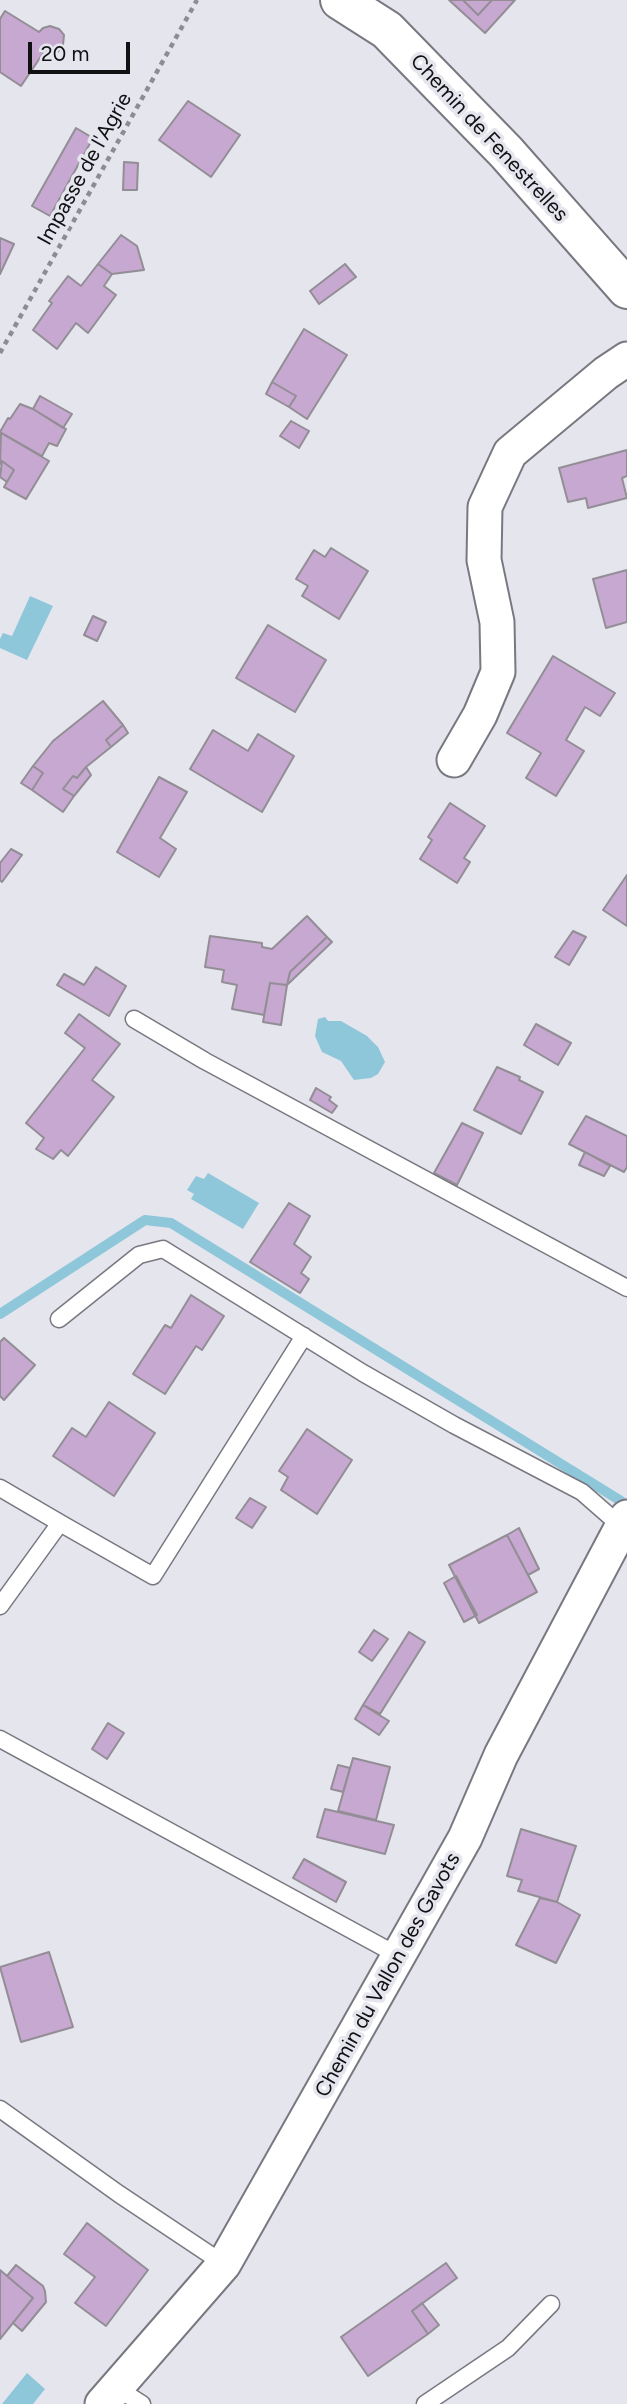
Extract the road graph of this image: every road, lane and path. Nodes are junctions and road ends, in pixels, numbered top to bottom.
1 (197, 0) edge
2 (340, 0) edge
3 (627, 289) edge
4 (0, 354) edge
5 (627, 359) edge
6 (454, 760) dead end
7 (134, 1019) dead end
8 (627, 1288) edge
9 (59, 1319) dead end
10 (304, 1336) junction
11 (0, 1488) edge
12 (624, 1522) edge
13 (60, 1523) junction
14 (0, 1606) edge
15 (0, 1739) edge
16 (400, 1956) junction
17 (0, 2109) edge
18 (224, 2264) junction
19 (551, 2304) dead end
20 (120, 2399) edge
21 (425, 2404) edge

1 - 4 path, Impasse de l'Agrie
2 - 3 street, Chemin de Fenestrelles
5 - 6 street
7 - 8 lane
9 - 10 lane
10 - 12 lane
10 - 13 lane
11 - 13 lane
12 - 16 street, Chemin du Vallon des Gavots
13 - 14 lane
15 - 16 lane
16 - 18 street, Chemin du Vallon des Gavots
17 - 18 lane
18 - 20 street, Chemin du Vallon des Gavots
19 - 21 lane

